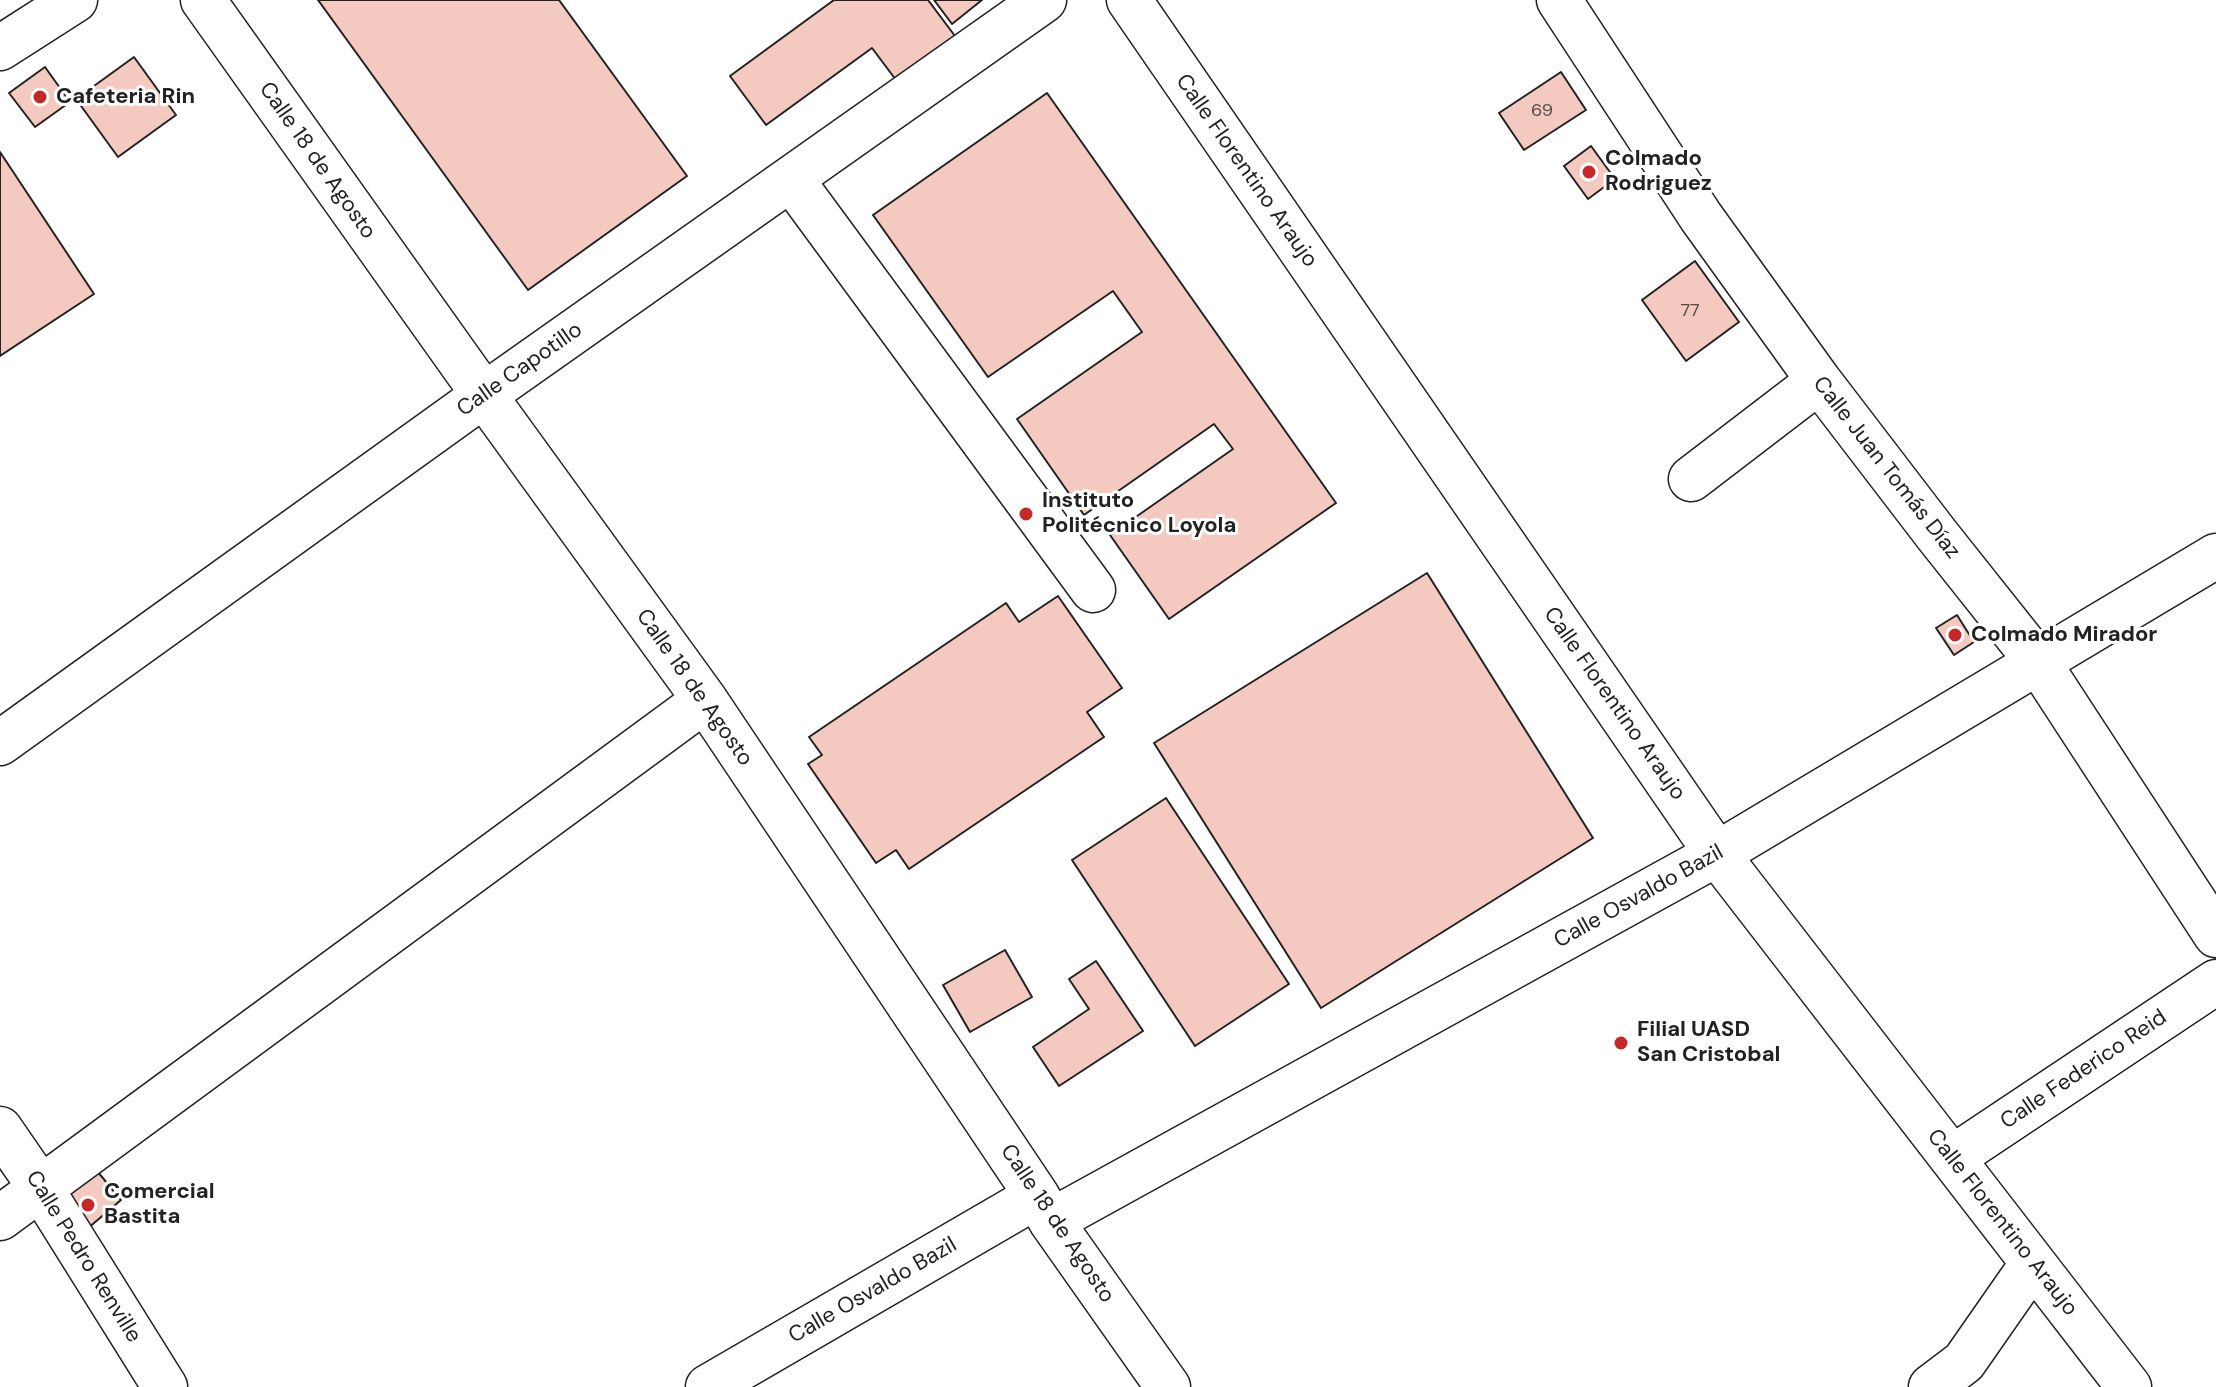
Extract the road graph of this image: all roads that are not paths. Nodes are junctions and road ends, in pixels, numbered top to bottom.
1 (75, 0) edge
2 (203, 0) edge
3 (1044, 0) edge
4 (1129, 0) edge
5 (1559, 0) edge
6 (0, 48) edge
7 (791, 179) junction
8 (1819, 381) junction
9 (484, 395) junction
10 (1691, 479) dead end
11 (2216, 556) edge
12 (1093, 590) dead end
13 (2038, 662) junction
14 (705, 700) junction
15 (0, 743) edge
16 (1717, 854) junction
17 (2216, 935) edge
18 (2216, 982) edge
19 (0, 1129) edge
20 (1952, 1158) junction
21 (40, 1187) junction
22 (1044, 1208) junction
23 (0, 1218) edge
24 (2033, 1263) junction
25 (165, 1387) edge
26 (708, 1387) edge
27 (1168, 1387) edge
28 (1931, 1387) edge
29 (2129, 1387) edge

1 - 6 street
2 - 9 street, Calle 18 de Agosto
3 - 7 street, Calle Capotillo
4 - 16 street, Calle Florentino Araujo
5 - 8 street, Calle Juan Tomás Díaz
7 - 9 street, Calle Capotillo
7 - 12 street
8 - 10 street
8 - 13 street, Calle Juan Tomás Díaz
9 - 14 street, Calle 18 de Agosto
9 - 15 street, Calle Capotillo
11 - 13 street, Calle Osvaldo Bazil
13 - 16 street, Calle Osvaldo Bazil
13 - 17 street, Calle Juan Tomás Díaz
14 - 21 street
14 - 22 street, Calle 18 de Agosto
16 - 20 street, Calle Florentino Araujo
16 - 22 street, Calle Osvaldo Bazil
18 - 20 street, Calle Federico Reid
19 - 21 street, Calle Pedro Renville
20 - 24 street, Calle Florentino Araujo
21 - 23 street
21 - 25 street, Calle Pedro Renville
22 - 26 street, Calle Osvaldo Bazil
22 - 27 street, Calle 18 de Agosto
24 - 28 street
24 - 29 street, Calle Florentino Araujo

